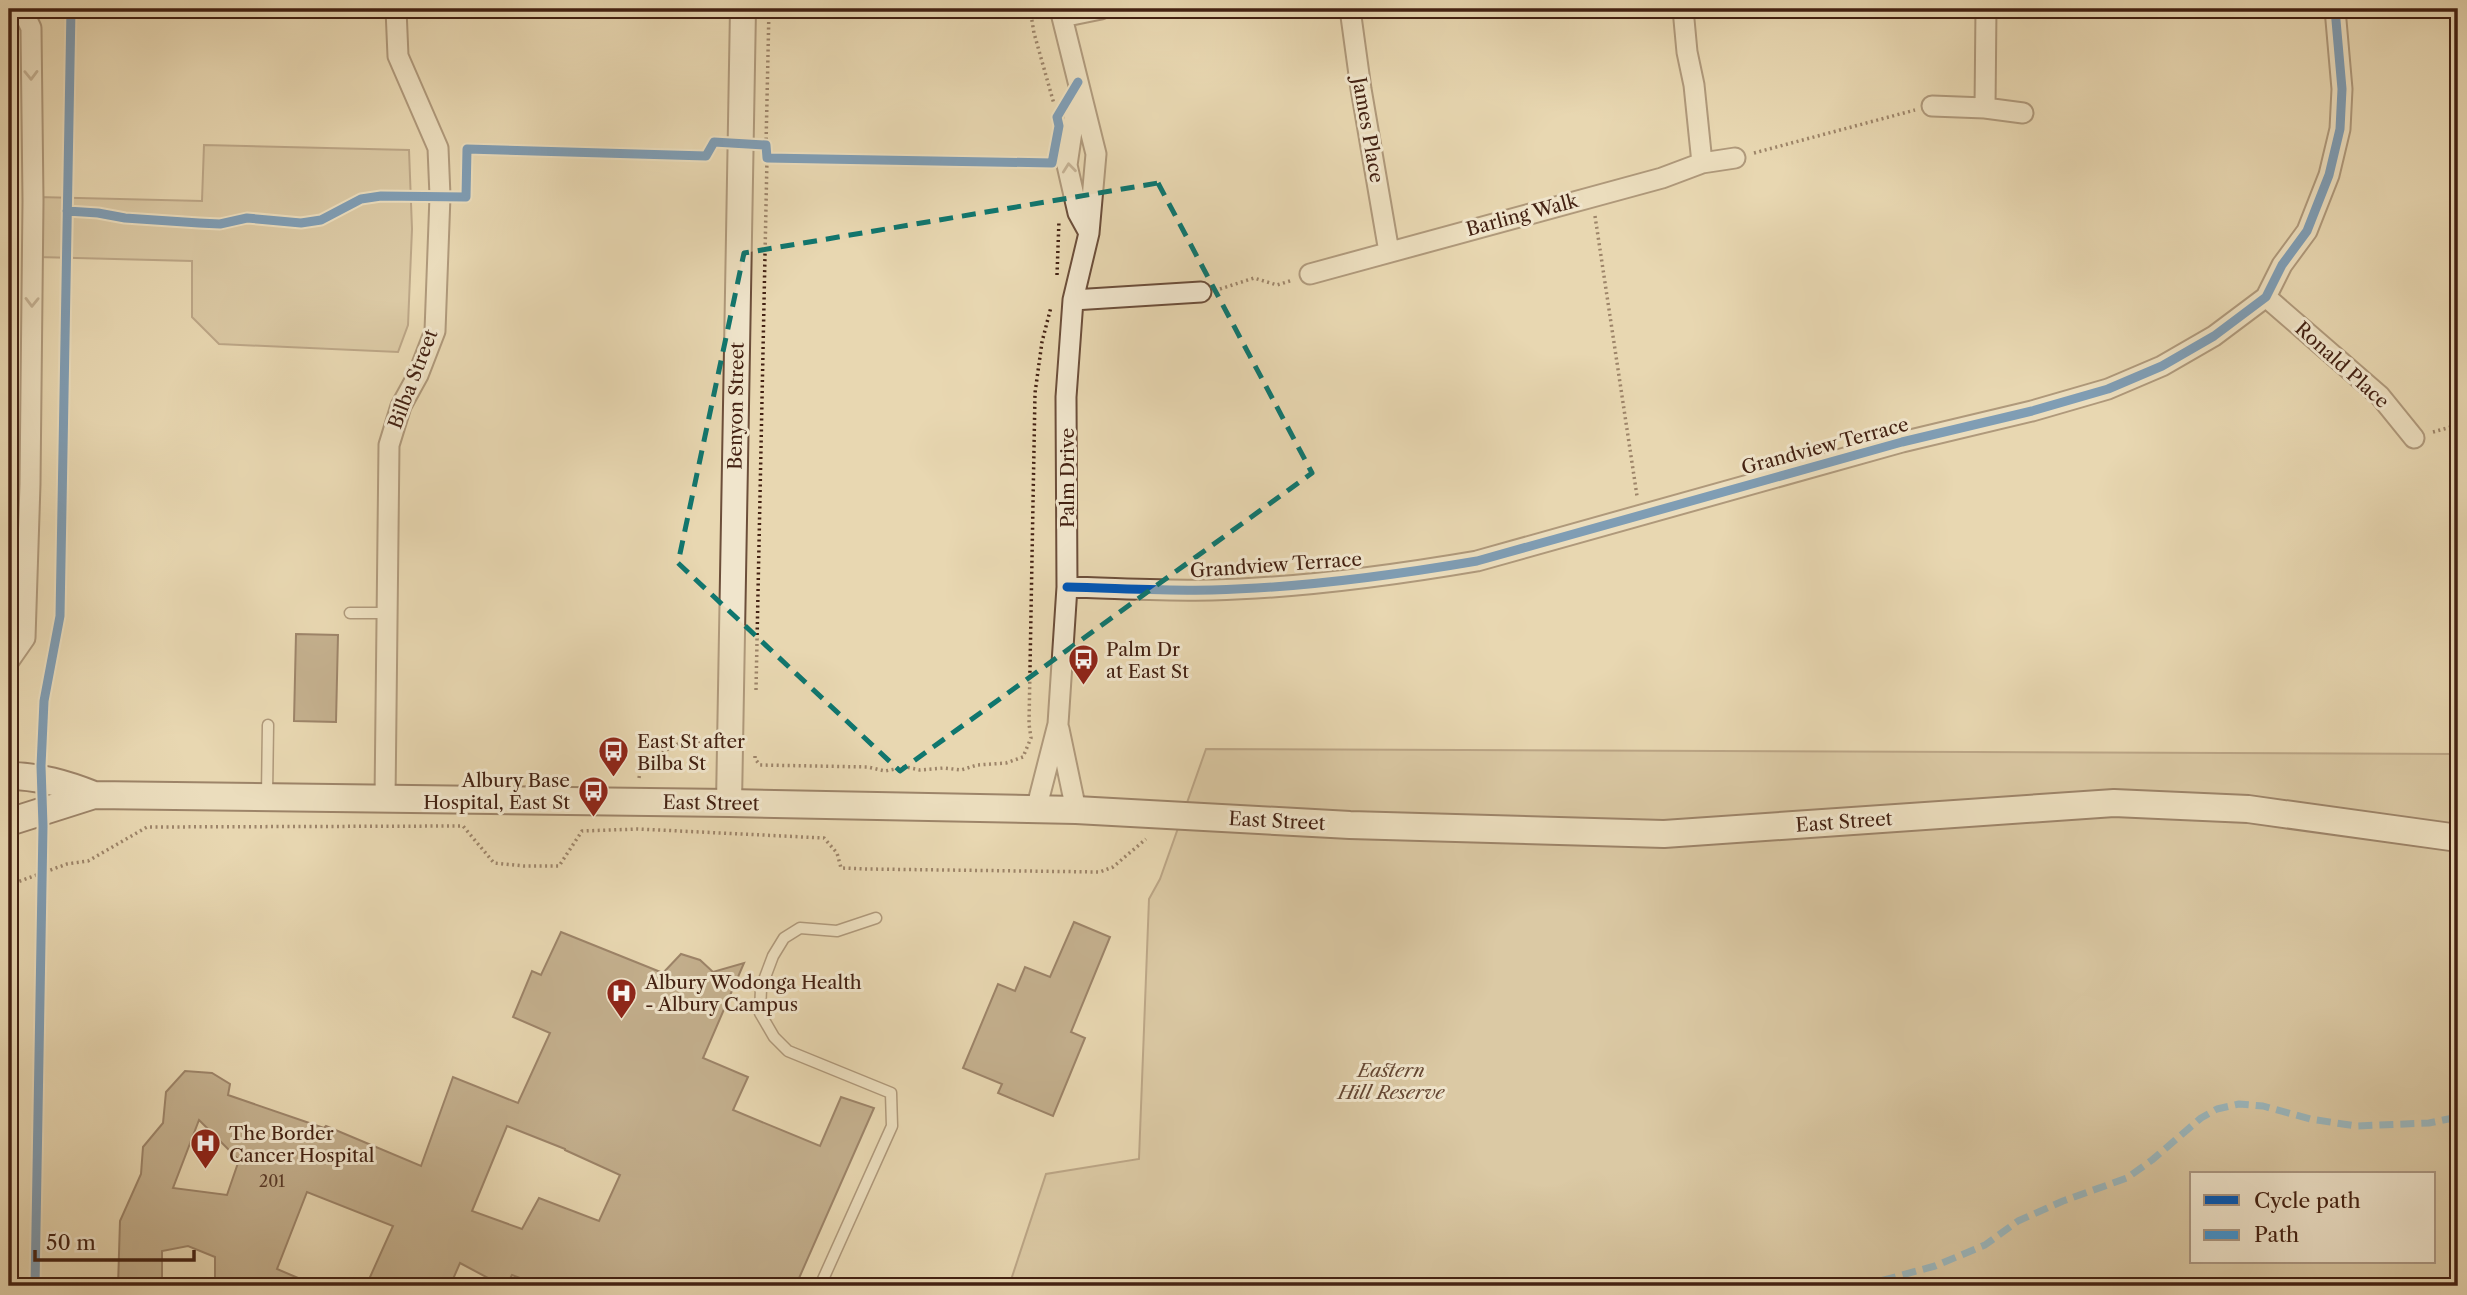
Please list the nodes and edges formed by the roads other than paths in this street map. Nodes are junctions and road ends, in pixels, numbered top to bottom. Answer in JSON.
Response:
{"nodes":[{"id":1,"x":22,"y":9,"type":"edge"},
{"id":2,"x":396,"y":9,"type":"edge"},
{"id":3,"x":743,"y":9,"type":"edge"},
{"id":4,"x":1101,"y":9,"type":"edge"},
{"id":5,"x":1350,"y":9,"type":"edge"},
{"id":6,"x":1683,"y":9,"type":"edge"},
{"id":7,"x":1986,"y":9,"type":"edge"},
{"id":8,"x":2334,"y":9,"type":"edge"},
{"id":9,"x":1061,"y":13,"type":"edge"},
{"id":10,"x":1078,"y":82,"type":"junction"},
{"id":11,"x":1932,"y":106,"type":"road end"},
{"id":12,"x":1985,"y":108,"type":"junction"},
{"id":13,"x":2023,"y":113,"type":"dead end"},
{"id":14,"x":1735,"y":158,"type":"road end"},
{"id":15,"x":1702,"y":163,"type":"junction"},
{"id":16,"x":1089,"y":233,"type":"junction"},
{"id":17,"x":1389,"y":252,"type":"junction"},
{"id":18,"x":1310,"y":274,"type":"road end"},
{"id":19,"x":1201,"y":292,"type":"road end"},
{"id":20,"x":2266,"y":297,"type":"junction"},
{"id":21,"x":1073,"y":300,"type":"junction"},
{"id":22,"x":2414,"y":438,"type":"road end"},
{"id":23,"x":1067,"y":587,"type":"junction"},
{"id":24,"x":350,"y":613,"type":"dead end"},
{"id":25,"x":387,"y":613,"type":"junction"},
{"id":26,"x":9,"y":661,"type":"edge"},
{"id":27,"x":1058,"y":724,"type":"junction"},
{"id":28,"x":268,"y":725,"type":"dead end"},
{"id":29,"x":9,"y":776,"type":"edge"},
{"id":30,"x":94,"y":795,"type":"junction"},
{"id":31,"x":267,"y":799,"type":"junction"},
{"id":32,"x":385,"y":800,"type":"junction"},
{"id":33,"x":729,"y":803,"type":"junction"},
{"id":34,"x":1036,"y":810,"type":"junction"},
{"id":35,"x":1076,"y":810,"type":"junction"},
{"id":36,"x":9,"y":822,"type":"edge"},
{"id":37,"x":2458,"y":838,"type":"edge"},
{"id":38,"x":876,"y":918,"type":"dead end"},
{"id":39,"x":820,"y":1286,"type":"edge"}],
"edges":[{"from":1,"to":26,"type":"street","one_way":true},
{"from":2,"to":25,"type":"street","name":"Bilba Street"},
{"from":3,"to":33,"type":"street","name":"Benyon Street"},
{"from":4,"to":9,"type":"street"},
{"from":5,"to":17,"type":"street","name":"James Place"},
{"from":6,"to":15,"type":"street"},
{"from":7,"to":12,"type":"street"},
{"from":8,"to":20,"type":"street","name":"Grandview Terrace"},
{"from":9,"to":10,"type":"street","name":"Palm Drive"},
{"from":10,"to":16,"type":"street","name":"Palm Drive"},
{"from":16,"to":10,"type":"street","name":"Palm Drive","one_way":true},
{"from":11,"to":12,"type":"street"},
{"from":12,"to":13,"type":"street"},
{"from":14,"to":15,"type":"street","name":"Barling Walk"},
{"from":15,"to":17,"type":"street","name":"Barling Walk"},
{"from":16,"to":21,"type":"street","name":"Palm Drive"},
{"from":17,"to":18,"type":"street","name":"Barling Walk"},
{"from":19,"to":21,"type":"street"},
{"from":20,"to":22,"type":"street","name":"Ronald Place"},
{"from":20,"to":23,"type":"street","name":"Grandview Terrace"},
{"from":21,"to":23,"type":"street","name":"Palm Drive"},
{"from":23,"to":27,"type":"street","name":"Palm Drive"},
{"from":24,"to":25,"type":"lane"},
{"from":25,"to":32,"type":"street","name":"Bilba Street"},
{"from":27,"to":34,"type":"street","name":"Palm Drive"},
{"from":27,"to":35,"type":"street","name":"Palm Drive"},
{"from":28,"to":31,"type":"lane"},
{"from":29,"to":30,"type":"main road","name":"East Street"},
{"from":30,"to":31,"type":"main road","name":"East Street"},
{"from":30,"to":36,"type":"main road","name":"East Street"},
{"from":31,"to":32,"type":"main road","name":"East Street"},
{"from":32,"to":33,"type":"main road","name":"East Street"},
{"from":33,"to":34,"type":"main road","name":"East Street"},
{"from":34,"to":35,"type":"main road","name":"East Street"},
{"from":35,"to":37,"type":"main road","name":"East Street"},
{"from":38,"to":39,"type":"lane"}]}
